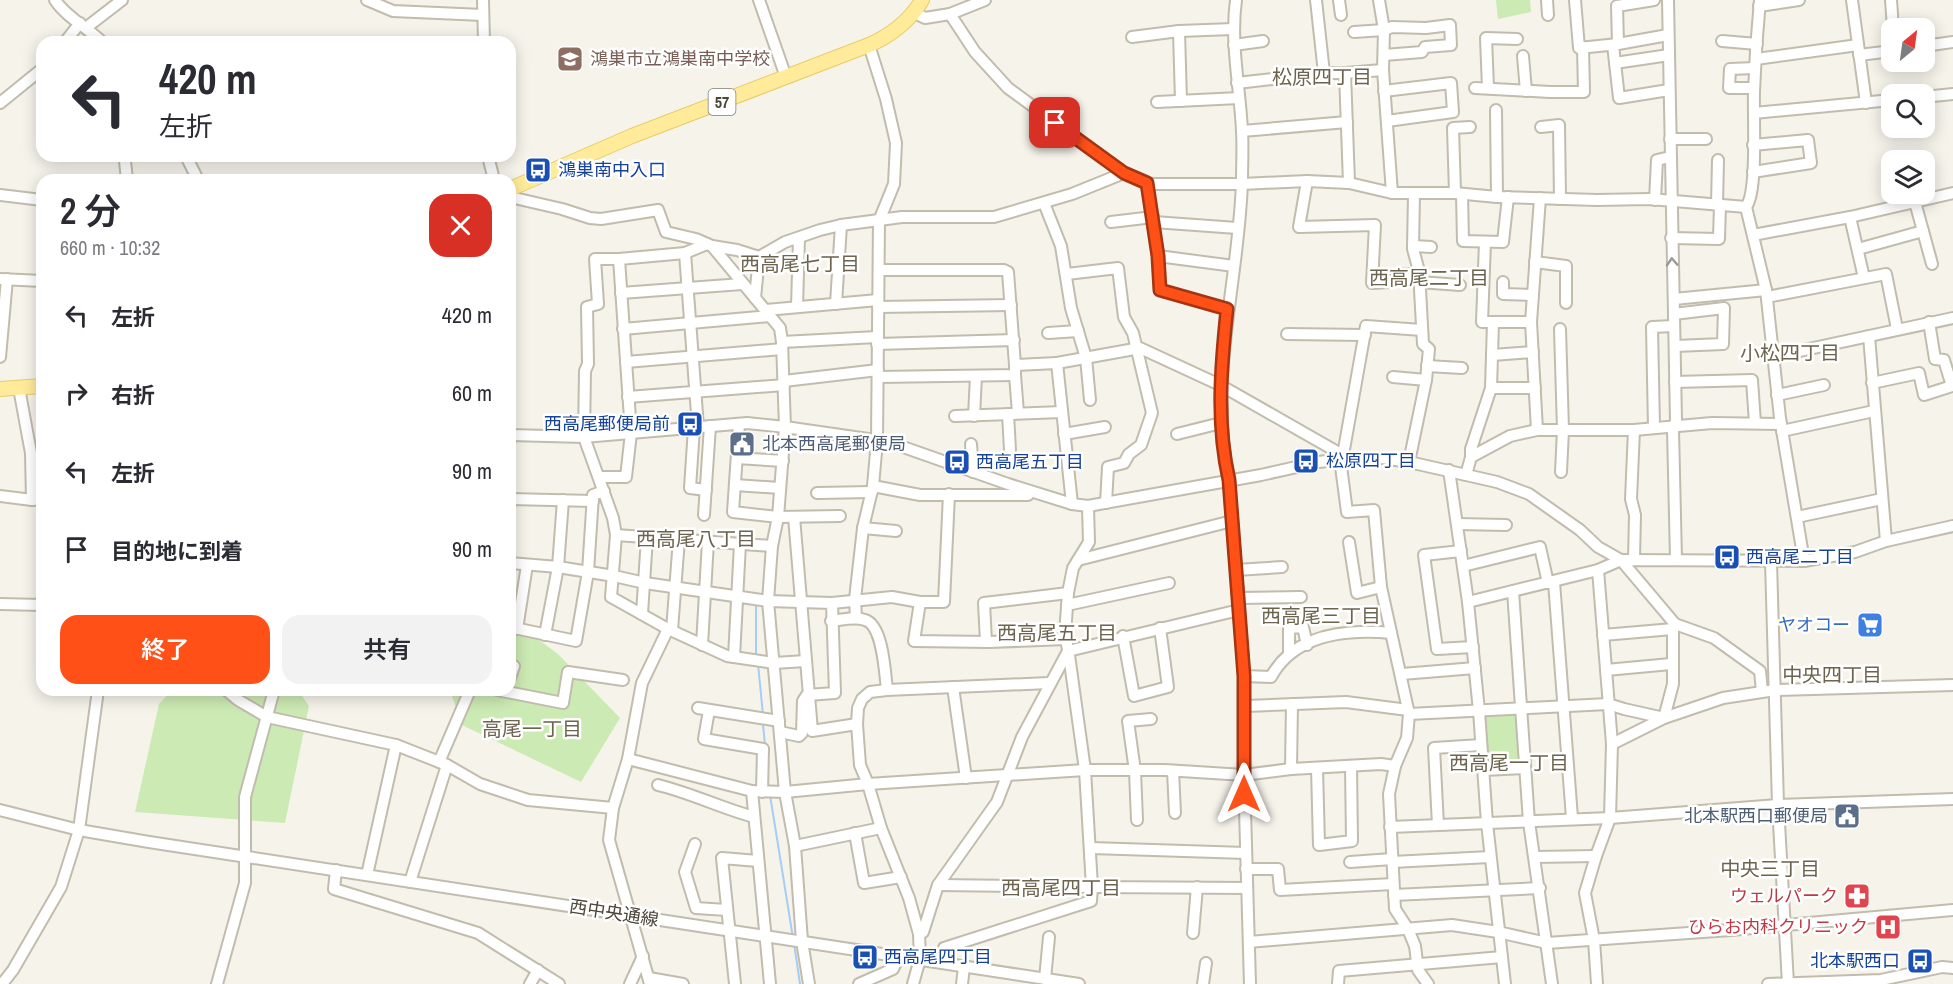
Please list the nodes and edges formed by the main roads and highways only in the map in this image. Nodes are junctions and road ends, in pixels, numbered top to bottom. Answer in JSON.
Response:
{"nodes":[{"id":1,"x":922,"y":0,"type":"edge"},
{"id":2,"x":516,"y":186,"type":"edge"},
{"id":3,"x":36,"y":387,"type":"edge"},
{"id":4,"x":0,"y":389,"type":"edge"}],
"edges":[{"from":1,"to":2,"type":"main road","number":"57"},
{"from":3,"to":4,"type":"main road"}]}
